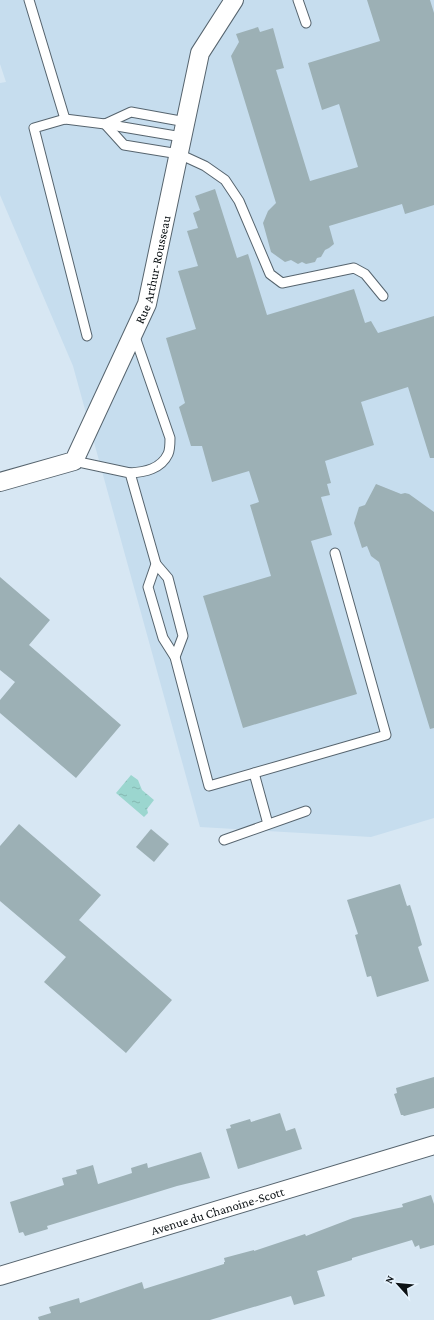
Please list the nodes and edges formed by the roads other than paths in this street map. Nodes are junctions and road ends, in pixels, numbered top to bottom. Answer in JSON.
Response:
{"nodes":[{"id":1,"x":29,"y":0,"type":"edge"},
{"id":2,"x":234,"y":0,"type":"edge"},
{"id":3,"x":298,"y":0,"type":"edge"},
{"id":4,"x":306,"y":23,"type":"dead end"},
{"id":5,"x":65,"y":119,"type":"junction"},
{"id":6,"x":105,"y":124,"type":"junction"},
{"id":7,"x":182,"y":138,"type":"junction"},
{"id":8,"x":383,"y":296,"type":"dead end"},
{"id":9,"x":134,"y":334,"type":"junction"},
{"id":10,"x":87,"y":336,"type":"dead end"},
{"id":11,"x":74,"y":461,"type":"junction"},
{"id":12,"x":130,"y":473,"type":"junction"},
{"id":13,"x":0,"y":482,"type":"edge"},
{"id":14,"x":335,"y":553,"type":"dead end"},
{"id":15,"x":156,"y":564,"type":"junction"},
{"id":16,"x":175,"y":657,"type":"junction"},
{"id":17,"x":254,"y":773,"type":"junction"},
{"id":18,"x":306,"y":811,"type":"dead end"},
{"id":19,"x":268,"y":824,"type":"junction"},
{"id":20,"x":224,"y":840,"type":"dead end"},
{"id":21,"x":434,"y":1145,"type":"edge"},
{"id":22,"x":0,"y":1276,"type":"edge"}],
"edges":[{"from":1,"to":5,"type":"lane"},
{"from":2,"to":7,"type":"street","name":"Rue Arthur-Rousseau"},
{"from":3,"to":4,"type":"lane"},
{"from":5,"to":6,"type":"lane"},
{"from":5,"to":10,"type":"lane"},
{"from":6,"to":7,"type":"lane"},
{"from":6,"to":7,"type":"lane"},
{"from":6,"to":7,"type":"lane"},
{"from":7,"to":8,"type":"lane"},
{"from":7,"to":9,"type":"street","name":"Rue Arthur-Rousseau"},
{"from":9,"to":11,"type":"street","name":"Rue Arthur-Rousseau"},
{"from":9,"to":12,"type":"lane"},
{"from":11,"to":12,"type":"lane"},
{"from":11,"to":13,"type":"street"},
{"from":12,"to":15,"type":"lane"},
{"from":14,"to":17,"type":"lane"},
{"from":15,"to":16,"type":"lane"},
{"from":15,"to":16,"type":"lane"},
{"from":16,"to":17,"type":"lane"},
{"from":17,"to":19,"type":"lane"},
{"from":18,"to":19,"type":"lane"},
{"from":19,"to":20,"type":"lane"},
{"from":21,"to":22,"type":"street","name":"Avenue du Chanoine-Scott"}]}
